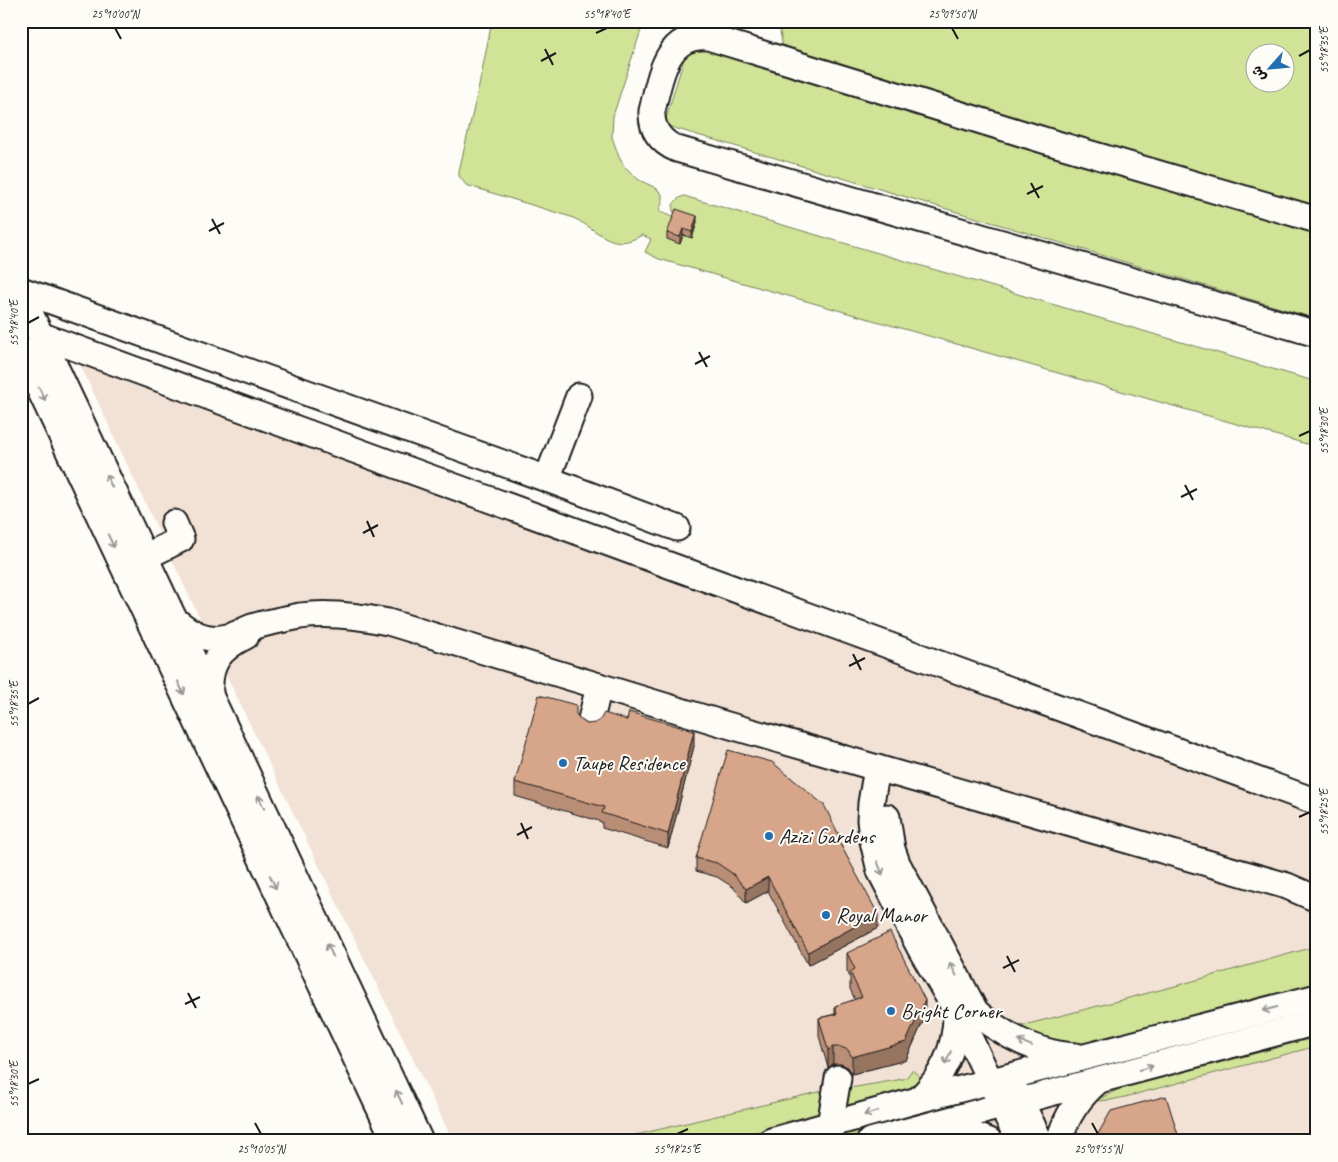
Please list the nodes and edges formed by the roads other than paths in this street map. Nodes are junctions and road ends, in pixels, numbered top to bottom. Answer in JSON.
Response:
{"nodes":[{"id":1,"x":681,"y":30,"type":"edge"},
{"id":2,"x":1317,"y":220,"type":"edge"},
{"id":3,"x":21,"y":290,"type":"edge"},
{"id":4,"x":21,"y":294,"type":"edge"},
{"id":5,"x":1317,"y":334,"type":"edge"},
{"id":6,"x":40,"y":335,"type":"junction"},
{"id":7,"x":21,"y":350,"type":"edge"},
{"id":8,"x":579,"y":396,"type":"dead end"},
{"id":9,"x":548,"y":478,"type":"junction"},
{"id":10,"x":174,"y":523,"type":"dead end"},
{"id":11,"x":677,"y":528,"type":"dead end"},
{"id":12,"x":145,"y":557,"type":"junction"},
{"id":13,"x":175,"y":620,"type":"junction"},
{"id":14,"x":265,"y":624,"type":"junction"},
{"id":15,"x":599,"y":686,"type":"junction"},
{"id":16,"x":210,"y":694,"type":"junction"},
{"id":17,"x":590,"y":724,"type":"edge"},
{"id":18,"x":886,"y":771,"type":"junction"},
{"id":19,"x":1317,"y":802,"type":"edge"},
{"id":20,"x":268,"y":844,"type":"junction"},
{"id":21,"x":1317,"y":899,"type":"edge"},
{"id":22,"x":1317,"y":997,"type":"edge"},
{"id":23,"x":966,"y":1011,"type":"junction"},
{"id":24,"x":1317,"y":1022,"type":"edge"},
{"id":25,"x":1089,"y":1056,"type":"junction"},
{"id":26,"x":838,"y":1078,"type":"dead end"},
{"id":27,"x":1000,"y":1079,"type":"junction"},
{"id":28,"x":1099,"y":1081,"type":"junction"},
{"id":29,"x":918,"y":1100,"type":"junction"},
{"id":30,"x":1012,"y":1103,"type":"junction"},
{"id":31,"x":830,"y":1125,"type":"junction"},
{"id":32,"x":928,"y":1125,"type":"junction"},
{"id":33,"x":394,"y":1141,"type":"edge"},
{"id":34,"x":420,"y":1141,"type":"edge"},
{"id":35,"x":771,"y":1141,"type":"edge"},
{"id":36,"x":870,"y":1141,"type":"edge"},
{"id":37,"x":989,"y":1141,"type":"edge"},
{"id":38,"x":1020,"y":1141,"type":"edge"},
{"id":39,"x":1040,"y":1141,"type":"edge"},
{"id":40,"x":1059,"y":1141,"type":"edge"}],
"edges":[{"from":1,"to":2,"type":"street"},
{"from":1,"to":5,"type":"street"},
{"from":3,"to":9,"type":"street"},
{"from":4,"to":6,"type":"street"},
{"from":12,"to":6,"type":"street","one_way":true},
{"from":6,"to":19,"type":"street"},
{"from":7,"to":20,"type":"street","one_way":true},
{"from":8,"to":9,"type":"street"},
{"from":9,"to":11,"type":"street"},
{"from":10,"to":12,"type":"street"},
{"from":12,"to":13,"type":"street"},
{"from":13,"to":14,"type":"street"},
{"from":13,"to":16,"type":"street"},
{"from":14,"to":15,"type":"street"},
{"from":14,"to":16,"type":"street"},
{"from":15,"to":17,"type":"street"},
{"from":15,"to":18,"type":"street"},
{"from":20,"to":16,"type":"street","one_way":true},
{"from":18,"to":21,"type":"street"},
{"from":18,"to":23,"type":"street"},
{"from":20,"to":33,"type":"street","one_way":true},
{"from":34,"to":20,"type":"street","one_way":true},
{"from":22,"to":25,"type":"street","one_way":true},
{"from":25,"to":23,"type":"street","one_way":true},
{"from":23,"to":27,"type":"street"},
{"from":23,"to":29,"type":"street","one_way":true},
{"from":28,"to":24,"type":"street","one_way":true},
{"from":25,"to":27,"type":"street"},
{"from":26,"to":31,"type":"street"},
{"from":27,"to":29,"type":"street"},
{"from":27,"to":30,"type":"street"},
{"from":28,"to":30,"type":"street"},
{"from":28,"to":40,"type":"street"},
{"from":29,"to":31,"type":"street","one_way":true},
{"from":30,"to":32,"type":"street"},
{"from":30,"to":38,"type":"street"},
{"from":30,"to":39,"type":"street"},
{"from":31,"to":35,"type":"street"},
{"from":32,"to":36,"type":"street"},
{"from":32,"to":37,"type":"street"}]}
